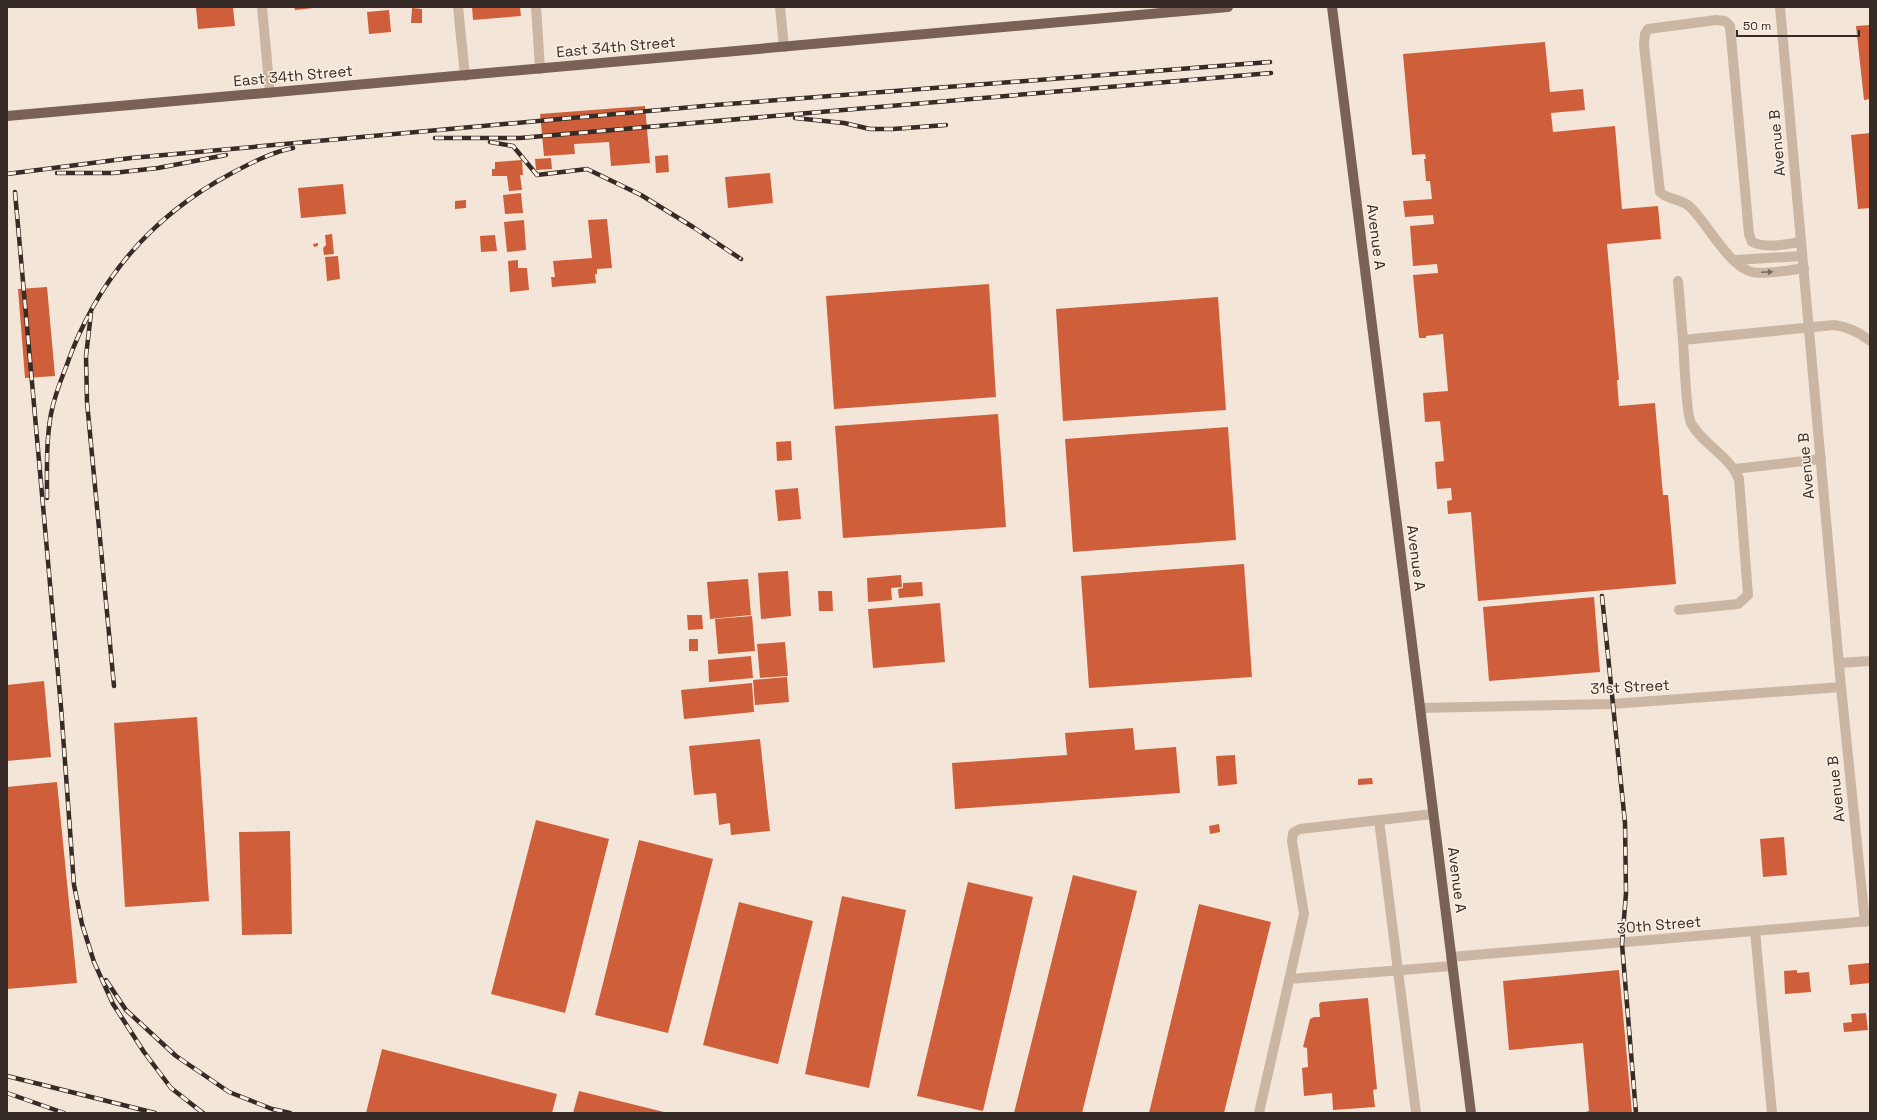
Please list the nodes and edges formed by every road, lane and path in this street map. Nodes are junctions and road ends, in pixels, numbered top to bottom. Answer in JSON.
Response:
{"nodes":[{"id":1,"x":262,"y":7,"type":"edge"},
{"id":2,"x":458,"y":7,"type":"edge"},
{"id":3,"x":536,"y":7,"type":"edge"},
{"id":4,"x":780,"y":7,"type":"edge"},
{"id":5,"x":1228,"y":7,"type":"edge"},
{"id":6,"x":1332,"y":7,"type":"edge"},
{"id":7,"x":1780,"y":7,"type":"edge"},
{"id":8,"x":784,"y":47,"type":"junction"},
{"id":9,"x":540,"y":69,"type":"junction"},
{"id":10,"x":465,"y":76,"type":"junction"},
{"id":11,"x":270,"y":94,"type":"junction"},
{"id":12,"x":7,"y":116,"type":"edge"},
{"id":13,"x":1801,"y":242,"type":"junction"},
{"id":14,"x":1802,"y":256,"type":"junction"},
{"id":15,"x":1735,"y":260,"type":"junction"},
{"id":16,"x":1804,"y":268,"type":"junction"},
{"id":17,"x":1678,"y":281,"type":"dead end"},
{"id":18,"x":1809,"y":328,"type":"junction"},
{"id":19,"x":1683,"y":340,"type":"junction"},
{"id":20,"x":1870,"y":341,"type":"edge"},
{"id":21,"x":1821,"y":459,"type":"junction"},
{"id":22,"x":1735,"y":469,"type":"junction"},
{"id":23,"x":1679,"y":610,"type":"dead end"},
{"id":24,"x":1870,"y":661,"type":"edge"},
{"id":25,"x":1839,"y":663,"type":"junction"},
{"id":26,"x":1841,"y":686,"type":"junction"},
{"id":27,"x":1420,"y":708,"type":"junction"},
{"id":28,"x":1433,"y":814,"type":"junction"},
{"id":29,"x":1379,"y":820,"type":"junction"},
{"id":30,"x":1867,"y":921,"type":"edge"},
{"id":31,"x":1755,"y":931,"type":"junction"},
{"id":32,"x":1452,"y":962,"type":"junction"},
{"id":33,"x":1397,"y":970,"type":"junction"},
{"id":34,"x":1289,"y":979,"type":"junction"},
{"id":35,"x":1259,"y":1113,"type":"edge"},
{"id":36,"x":1416,"y":1113,"type":"edge"},
{"id":37,"x":1471,"y":1113,"type":"edge"},
{"id":38,"x":1772,"y":1113,"type":"edge"}],
"edges":[{"from":1,"to":11,"type":"street"},
{"from":2,"to":10,"type":"street"},
{"from":3,"to":9,"type":"street"},
{"from":4,"to":8,"type":"street"},
{"from":5,"to":8,"type":"main road","name":"East 34th Street"},
{"from":6,"to":27,"type":"main road","name":"Avenue A"},
{"from":7,"to":13,"type":"street","name":"Avenue B"},
{"from":8,"to":9,"type":"main road","name":"East 34th Street"},
{"from":9,"to":10,"type":"main road","name":"East 34th Street"},
{"from":10,"to":11,"type":"main road","name":"East 34th Street"},
{"from":11,"to":12,"type":"main road","name":"East 34th Street"},
{"from":13,"to":14,"type":"street","name":"Avenue B"},
{"from":13,"to":15,"type":"street"},
{"from":14,"to":15,"type":"street"},
{"from":14,"to":16,"type":"street","name":"Avenue B"},
{"from":15,"to":16,"type":"street","one_way":true},
{"from":16,"to":18,"type":"street","name":"Avenue B"},
{"from":17,"to":19,"type":"street"},
{"from":18,"to":19,"type":"street"},
{"from":18,"to":20,"type":"street"},
{"from":18,"to":21,"type":"street","name":"Avenue B"},
{"from":19,"to":22,"type":"street"},
{"from":21,"to":22,"type":"street"},
{"from":21,"to":25,"type":"street","name":"Avenue B"},
{"from":22,"to":23,"type":"street"},
{"from":24,"to":25,"type":"street"},
{"from":25,"to":26,"type":"street","name":"Avenue B"},
{"from":26,"to":27,"type":"street","name":"31st Street"},
{"from":26,"to":30,"type":"street","name":"Avenue B"},
{"from":27,"to":28,"type":"main road","name":"Avenue A"},
{"from":28,"to":29,"type":"street"},
{"from":28,"to":32,"type":"main road","name":"Avenue A"},
{"from":29,"to":33,"type":"street"},
{"from":29,"to":34,"type":"street"},
{"from":30,"to":31,"type":"street","name":"30th Street"},
{"from":31,"to":32,"type":"street","name":"30th Street"},
{"from":31,"to":38,"type":"street"},
{"from":32,"to":33,"type":"street","name":"30th Street"},
{"from":32,"to":37,"type":"main road","name":"Avenue A"},
{"from":33,"to":34,"type":"street","name":"30th Street"},
{"from":33,"to":36,"type":"street"},
{"from":34,"to":35,"type":"street"}]}
